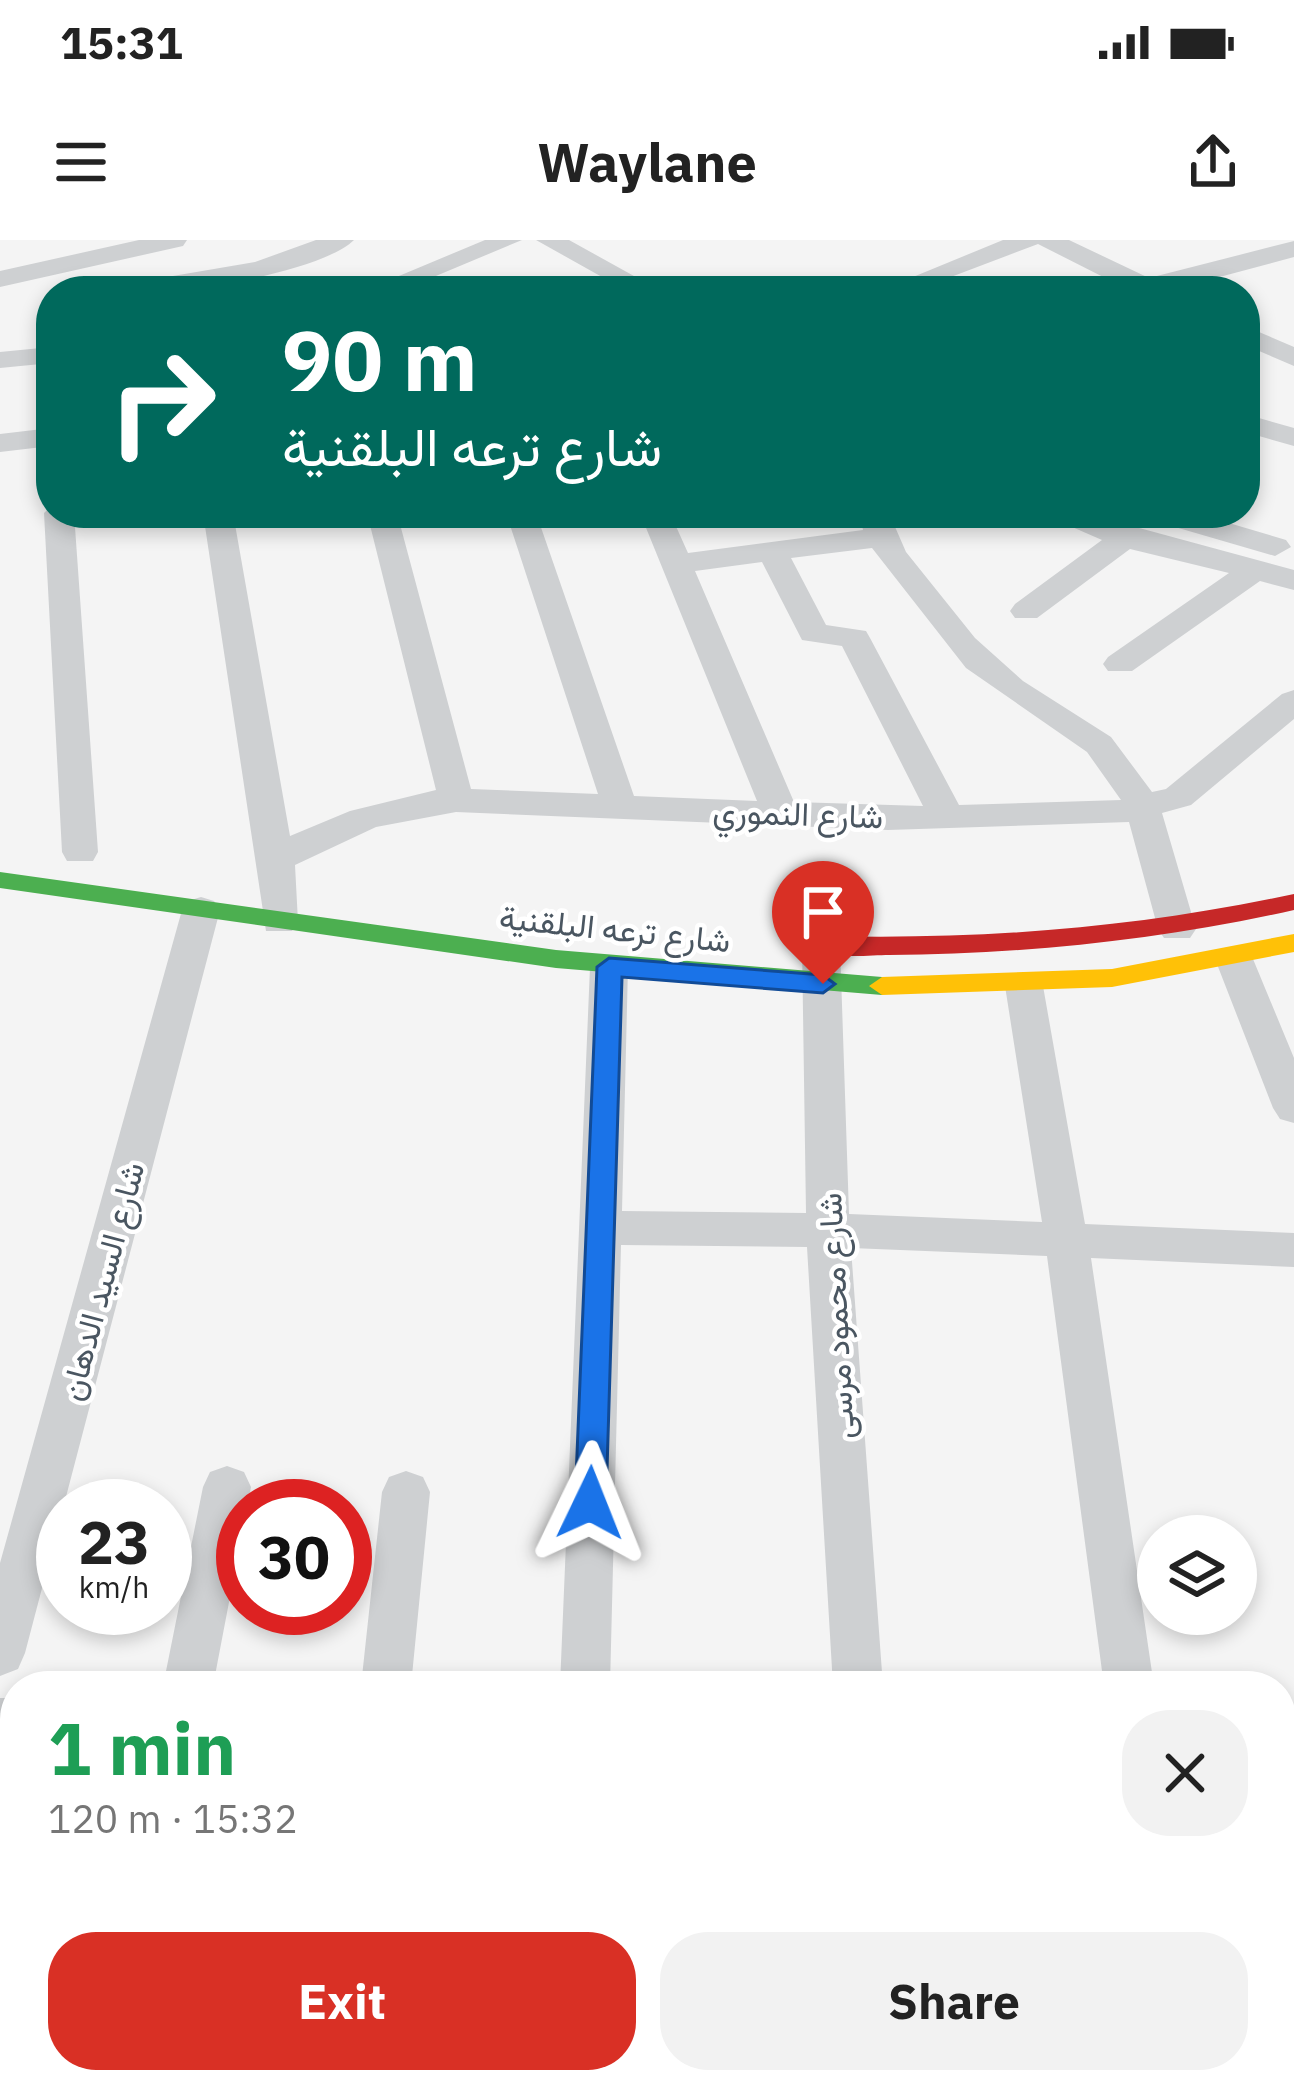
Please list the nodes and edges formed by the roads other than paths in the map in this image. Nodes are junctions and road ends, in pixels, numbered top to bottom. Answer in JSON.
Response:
{"nodes":[{"id":1,"x":174,"y":240,"type":"edge"},
{"id":2,"x":341,"y":240,"type":"edge"},
{"id":3,"x":554,"y":241,"type":"edge"},
{"id":4,"x":1047,"y":241,"type":"edge"},
{"id":5,"x":507,"y":244,"type":"edge"},
{"id":6,"x":1294,"y":249,"type":"edge"},
{"id":7,"x":216,"y":276,"type":"edge"},
{"id":8,"x":418,"y":276,"type":"edge"},
{"id":9,"x":565,"y":276,"type":"edge"},
{"id":10,"x":620,"y":276,"type":"edge"},
{"id":11,"x":929,"y":276,"type":"edge"},
{"id":12,"x":1116,"y":276,"type":"edge"},
{"id":13,"x":1195,"y":276,"type":"edge"},
{"id":14,"x":0,"y":279,"type":"edge"},
{"id":15,"x":1294,"y":319,"type":"edge"},
{"id":16,"x":1260,"y":329,"type":"edge"},
{"id":17,"x":1260,"y":341,"type":"edge"},
{"id":18,"x":36,"y":356,"type":"edge"},
{"id":19,"x":1294,"y":358,"type":"edge"},
{"id":20,"x":0,"y":360,"type":"edge"},
{"id":21,"x":1260,"y":427,"type":"edge"},
{"id":22,"x":1294,"y":437,"type":"edge"},
{"id":23,"x":36,"y":439,"type":"edge"},
{"id":24,"x":0,"y":443,"type":"edge"},
{"id":25,"x":60,"y":528,"type":"edge"},
{"id":26,"x":220,"y":528,"type":"edge"},
{"id":27,"x":386,"y":528,"type":"edge"},
{"id":28,"x":525,"y":528,"type":"edge"},
{"id":29,"x":662,"y":528,"type":"edge"},
{"id":30,"x":774,"y":528,"type":"edge"},
{"id":31,"x":866,"y":528,"type":"edge"},
{"id":32,"x":880,"y":528,"type":"edge"},
{"id":33,"x":1097,"y":528,"type":"edge"},
{"id":34,"x":1213,"y":528,"type":"edge"},
{"id":35,"x":1125,"y":538,"type":"junction"},
{"id":36,"x":781,"y":550,"type":"junction"},
{"id":37,"x":1294,"y":552,"type":"edge"},
{"id":38,"x":678,"y":564,"type":"junction"},
{"id":39,"x":1255,"y":570,"type":"junction"},
{"id":40,"x":1294,"y":580,"type":"edge"},
{"id":41,"x":1026,"y":611,"type":"dead end"},
{"id":42,"x":1120,"y":664,"type":"dead end"},
{"id":43,"x":1294,"y":701,"type":"edge"},
{"id":44,"x":897,"y":723,"type":"junction"},
{"id":45,"x":856,"y":728,"type":"dead end"},
{"id":46,"x":457,"y":800,"type":"junction"},
{"id":47,"x":620,"y":806,"type":"junction"},
{"id":48,"x":1142,"y":810,"type":"junction"},
{"id":49,"x":780,"y":812,"type":"junction"},
{"id":50,"x":947,"y":817,"type":"junction"},
{"id":51,"x":80,"y":853,"type":"dead end"},
{"id":52,"x":277,"y":877,"type":"junction"},
{"id":53,"x":0,"y":880,"type":"edge"},
{"id":54,"x":1294,"y":902,"type":"edge"},
{"id":55,"x":430,"y":904,"type":"dead end"},
{"id":56,"x":201,"y":910,"type":"junction"},
{"id":57,"x":279,"y":922,"type":"junction"},
{"id":58,"x":1177,"y":929,"type":"junction"},
{"id":59,"x":424,"y":943,"type":"junction"},
{"id":60,"x":1294,"y":943,"type":"edge"},
{"id":61,"x":814,"y":957,"type":"junction"},
{"id":62,"x":1234,"y":958,"type":"junction"},
{"id":63,"x":609,"y":967,"type":"junction"},
{"id":64,"x":1024,"y":986,"type":"junction"},
{"id":65,"x":1294,"y":1108,"type":"edge"},
{"id":66,"x":598,"y":1228,"type":"junction"},
{"id":67,"x":828,"y":1230,"type":"junction"},
{"id":68,"x":1067,"y":1242,"type":"junction"},
{"id":69,"x":1294,"y":1250,"type":"edge"},
{"id":70,"x":406,"y":1492,"type":"dead end"},
{"id":71,"x":216,"y":1543,"type":"edge"},
{"id":72,"x":0,"y":1653,"type":"edge"},
{"id":73,"x":191,"y":1671,"type":"edge"},
{"id":74,"x":388,"y":1671,"type":"edge"},
{"id":75,"x":585,"y":1671,"type":"edge"},
{"id":76,"x":857,"y":1671,"type":"edge"},
{"id":77,"x":1127,"y":1671,"type":"edge"}],
"edges":[{"from":1,"to":14,"type":"street"},
{"from":2,"to":7,"type":"street"},
{"from":3,"to":5,"type":"street"},
{"from":3,"to":10,"type":"street"},
{"from":4,"to":11,"type":"street"},
{"from":4,"to":12,"type":"street"},
{"from":5,"to":8,"type":"street"},
{"from":5,"to":9,"type":"street"},
{"from":6,"to":13,"type":"street"},
{"from":15,"to":16,"type":"street"},
{"from":17,"to":19,"type":"street"},
{"from":18,"to":20,"type":"street"},
{"from":21,"to":22,"type":"street"},
{"from":23,"to":24,"type":"street"},
{"from":25,"to":51,"type":"street"},
{"from":26,"to":52,"type":"street"},
{"from":27,"to":46,"type":"street"},
{"from":28,"to":47,"type":"street"},
{"from":29,"to":38,"type":"street"},
{"from":30,"to":36,"type":"street"},
{"from":31,"to":36,"type":"street"},
{"from":32,"to":48,"type":"street"},
{"from":33,"to":35,"type":"street"},
{"from":34,"to":37,"type":"street"},
{"from":35,"to":39,"type":"street"},
{"from":35,"to":41,"type":"street"},
{"from":36,"to":38,"type":"street"},
{"from":36,"to":44,"type":"street"},
{"from":38,"to":49,"type":"street"},
{"from":39,"to":40,"type":"street"},
{"from":39,"to":42,"type":"street"},
{"from":43,"to":48,"type":"street","name":"شارع النموري"},
{"from":44,"to":45,"type":"street"},
{"from":44,"to":50,"type":"street"},
{"from":46,"to":47,"type":"street","name":"شارع النموري"},
{"from":46,"to":52,"type":"street","name":"شارع النموري"},
{"from":47,"to":49,"type":"street","name":"شارع النموري"},
{"from":48,"to":50,"type":"street","name":"شارع النموري"},
{"from":48,"to":58,"type":"street"},
{"from":49,"to":50,"type":"street","name":"شارع النموري"},
{"from":52,"to":57,"type":"street"},
{"from":53,"to":56,"type":"street","name":"شارع ترعه البلقنية"},
{"from":54,"to":58,"type":"street","name":"شارع ترعه البلقنية"},
{"from":55,"to":59,"type":"street"},
{"from":56,"to":57,"type":"street","name":"شارع ترعه البلقنية"},
{"from":56,"to":72,"type":"street","name":"شارع السيد الدهان"},
{"from":57,"to":59,"type":"street","name":"شارع ترعه البلقنية"},
{"from":58,"to":61,"type":"street","name":"شارع ترعه البلقنية"},
{"from":59,"to":63,"type":"street","name":"شارع ترعه البلقنية"},
{"from":60,"to":62,"type":"street","name":"شارع ترعه البلقنية"},
{"from":61,"to":63,"type":"street","name":"شارع ترعه البلقنية"},
{"from":61,"to":64,"type":"street","name":"شارع ترعه البلقنية"},
{"from":61,"to":67,"type":"street","name":"شارع محمود مرسى"},
{"from":62,"to":64,"type":"street","name":"شارع ترعه البلقنية"},
{"from":62,"to":65,"type":"street"},
{"from":63,"to":66,"type":"street"},
{"from":64,"to":68,"type":"street"},
{"from":66,"to":67,"type":"street"},
{"from":66,"to":75,"type":"street"},
{"from":67,"to":68,"type":"street"},
{"from":67,"to":76,"type":"street","name":"شارع محمود مرسى"},
{"from":68,"to":69,"type":"street"},
{"from":68,"to":77,"type":"street"},
{"from":70,"to":74,"type":"street"},
{"from":71,"to":73,"type":"street"}]}
